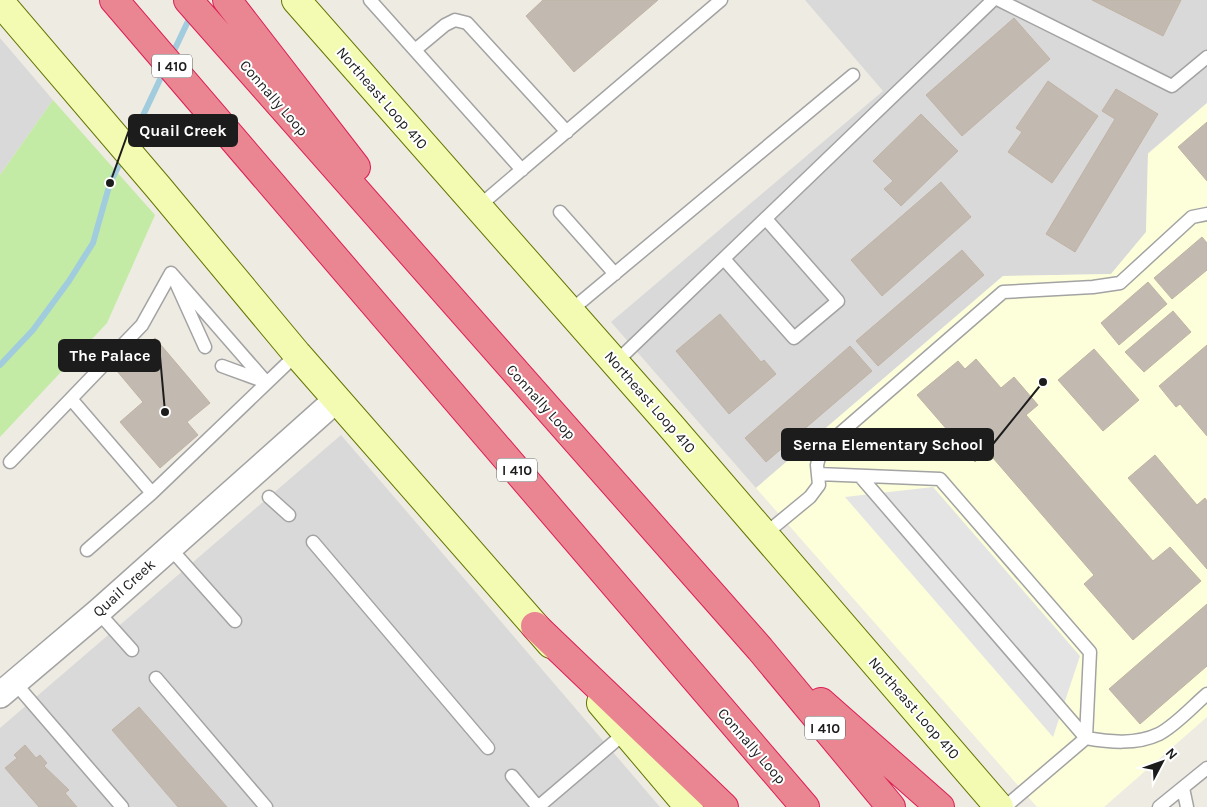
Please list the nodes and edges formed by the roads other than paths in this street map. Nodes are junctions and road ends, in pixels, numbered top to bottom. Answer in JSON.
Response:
{"nodes":[{"id":1,"x":114,"y":0,"type":"edge"},
{"id":2,"x":188,"y":0,"type":"edge"},
{"id":3,"x":227,"y":0,"type":"edge"},
{"id":4,"x":296,"y":0,"type":"edge"},
{"id":5,"x":370,"y":0,"type":"edge"},
{"id":6,"x":721,"y":0,"type":"edge"},
{"id":7,"x":993,"y":0,"type":"edge"},
{"id":8,"x":999,"y":0,"type":"edge"},
{"id":9,"x":0,"y":2,"type":"edge"},
{"id":10,"x":415,"y":50,"type":"junction"},
{"id":11,"x":1207,"y":57,"type":"edge"},
{"id":12,"x":265,"y":69,"type":"junction"},
{"id":13,"x":853,"y":75,"type":"dead end"},
{"id":14,"x":567,"y":132,"type":"junction"},
{"id":15,"x":522,"y":170,"type":"junction"},
{"id":16,"x":478,"y":207,"type":"junction"},
{"id":17,"x":560,"y":212,"type":"dead end"},
{"id":18,"x":1207,"y":214,"type":"edge"},
{"id":19,"x":766,"y":219,"type":"junction"},
{"id":20,"x":724,"y":259,"type":"junction"},
{"id":21,"x":171,"y":273,"type":"junction"},
{"id":22,"x":615,"y":274,"type":"junction"},
{"id":23,"x":570,"y":311,"type":"junction"},
{"id":24,"x":205,"y":347,"type":"dead end"},
{"id":25,"x":297,"y":354,"type":"junction"},
{"id":26,"x":616,"y":362,"type":"junction"},
{"id":27,"x":222,"y":366,"type":"dead end"},
{"id":28,"x":266,"y":382,"type":"junction"},
{"id":29,"x":71,"y":399,"type":"junction"},
{"id":30,"x":336,"y":400,"type":"junction"},
{"id":31,"x":10,"y":462,"type":"dead end"},
{"id":32,"x":818,"y":474,"type":"junction"},
{"id":33,"x":860,"y":476,"type":"junction"},
{"id":34,"x":152,"y":493,"type":"junction"},
{"id":35,"x":269,"y":497,"type":"dead end"},
{"id":36,"x":289,"y":515,"type":"dead end"},
{"id":37,"x":765,"y":534,"type":"junction"},
{"id":38,"x":313,"y":542,"type":"dead end"},
{"id":39,"x":170,"y":548,"type":"junction"},
{"id":40,"x":87,"y":550,"type":"dead end"},
{"id":41,"x":98,"y":612,"type":"junction"},
{"id":42,"x":235,"y":621,"type":"dead end"},
{"id":43,"x":536,"y":626,"type":"junction"},
{"id":44,"x":760,"y":648,"type":"junction"},
{"id":45,"x":132,"y":650,"type":"dead end"},
{"id":46,"x":156,"y":678,"type":"dead end"},
{"id":47,"x":7,"y":689,"type":"edge"},
{"id":48,"x":1207,"y":694,"type":"edge"},
{"id":49,"x":626,"y":732,"type":"junction"},
{"id":50,"x":1086,"y":738,"type":"junction"},
{"id":51,"x":488,"y":748,"type":"dead end"},
{"id":52,"x":1207,"y":768,"type":"edge"},
{"id":53,"x":512,"y":776,"type":"dead end"},
{"id":54,"x":1183,"y":788,"type":"junction"},
{"id":55,"x":122,"y":807,"type":"edge"},
{"id":56,"x":266,"y":807,"type":"edge"},
{"id":57,"x":538,"y":807,"type":"edge"},
{"id":58,"x":689,"y":807,"type":"edge"},
{"id":59,"x":724,"y":807,"type":"edge"},
{"id":60,"x":805,"y":807,"type":"edge"},
{"id":61,"x":891,"y":807,"type":"edge"},
{"id":62,"x":940,"y":807,"type":"edge"},
{"id":63,"x":999,"y":807,"type":"edge"},
{"id":64,"x":1005,"y":807,"type":"edge"},
{"id":65,"x":1159,"y":807,"type":"edge"},
{"id":66,"x":1187,"y":807,"type":"edge"}],
"edges":[{"from":1,"to":60,"type":"highway","name":"Connally Loop","number":"I 410"},
{"from":2,"to":12,"type":"highway","name":"Connally Loop","number":"I 410"},
{"from":3,"to":12,"type":"highway"},
{"from":4,"to":16,"type":"main road","name":"Northeast Loop 410"},
{"from":5,"to":10,"type":"lane"},
{"from":6,"to":14,"type":"lane"},
{"from":7,"to":19,"type":"lane"},
{"from":8,"to":11,"type":"lane"},
{"from":9,"to":25,"type":"main road"},
{"from":10,"to":14,"type":"lane"},
{"from":10,"to":15,"type":"lane"},
{"from":12,"to":44,"type":"highway","name":"Connally Loop","number":"I 410"},
{"from":13,"to":22,"type":"lane"},
{"from":14,"to":15,"type":"lane"},
{"from":15,"to":16,"type":"lane"},
{"from":16,"to":23,"type":"main road","name":"Northeast Loop 410"},
{"from":17,"to":22,"type":"lane"},
{"from":18,"to":32,"type":"lane"},
{"from":19,"to":20,"type":"lane"},
{"from":19,"to":20,"type":"lane"},
{"from":20,"to":26,"type":"lane"},
{"from":21,"to":24,"type":"lane"},
{"from":21,"to":28,"type":"lane"},
{"from":21,"to":29,"type":"lane"},
{"from":22,"to":23,"type":"lane"},
{"from":23,"to":26,"type":"main road","name":"Northeast Loop 410"},
{"from":25,"to":28,"type":"lane"},
{"from":25,"to":30,"type":"main road"},
{"from":26,"to":37,"type":"main road","name":"Northeast Loop 410"},
{"from":27,"to":28,"type":"lane"},
{"from":28,"to":34,"type":"lane"},
{"from":29,"to":31,"type":"lane"},
{"from":29,"to":34,"type":"lane"},
{"from":30,"to":39,"type":"street","name":"Quail Creek"},
{"from":30,"to":43,"type":"main road"},
{"from":32,"to":33,"type":"lane"},
{"from":32,"to":37,"type":"lane"},
{"from":33,"to":50,"type":"lane"},
{"from":33,"to":50,"type":"lane"},
{"from":34,"to":40,"type":"lane"},
{"from":35,"to":36,"type":"lane"},
{"from":37,"to":63,"type":"main road","name":"Northeast Loop 410"},
{"from":38,"to":51,"type":"lane"},
{"from":39,"to":41,"type":"street","name":"Quail Creek"},
{"from":39,"to":42,"type":"lane"},
{"from":41,"to":45,"type":"lane"},
{"from":41,"to":47,"type":"street","name":"Quail Creek"},
{"from":43,"to":49,"type":"main road"},
{"from":43,"to":59,"type":"highway"},
{"from":44,"to":61,"type":"highway","name":"Connally Loop","number":"I 410"},
{"from":44,"to":62,"type":"highway"},
{"from":46,"to":56,"type":"lane"},
{"from":47,"to":55,"type":"lane"},
{"from":48,"to":50,"type":"lane"},
{"from":49,"to":57,"type":"lane"},
{"from":49,"to":58,"type":"main road"},
{"from":50,"to":64,"type":"lane"},
{"from":52,"to":54,"type":"lane"},
{"from":53,"to":57,"type":"lane"},
{"from":54,"to":65,"type":"lane"},
{"from":54,"to":66,"type":"lane"}]}
